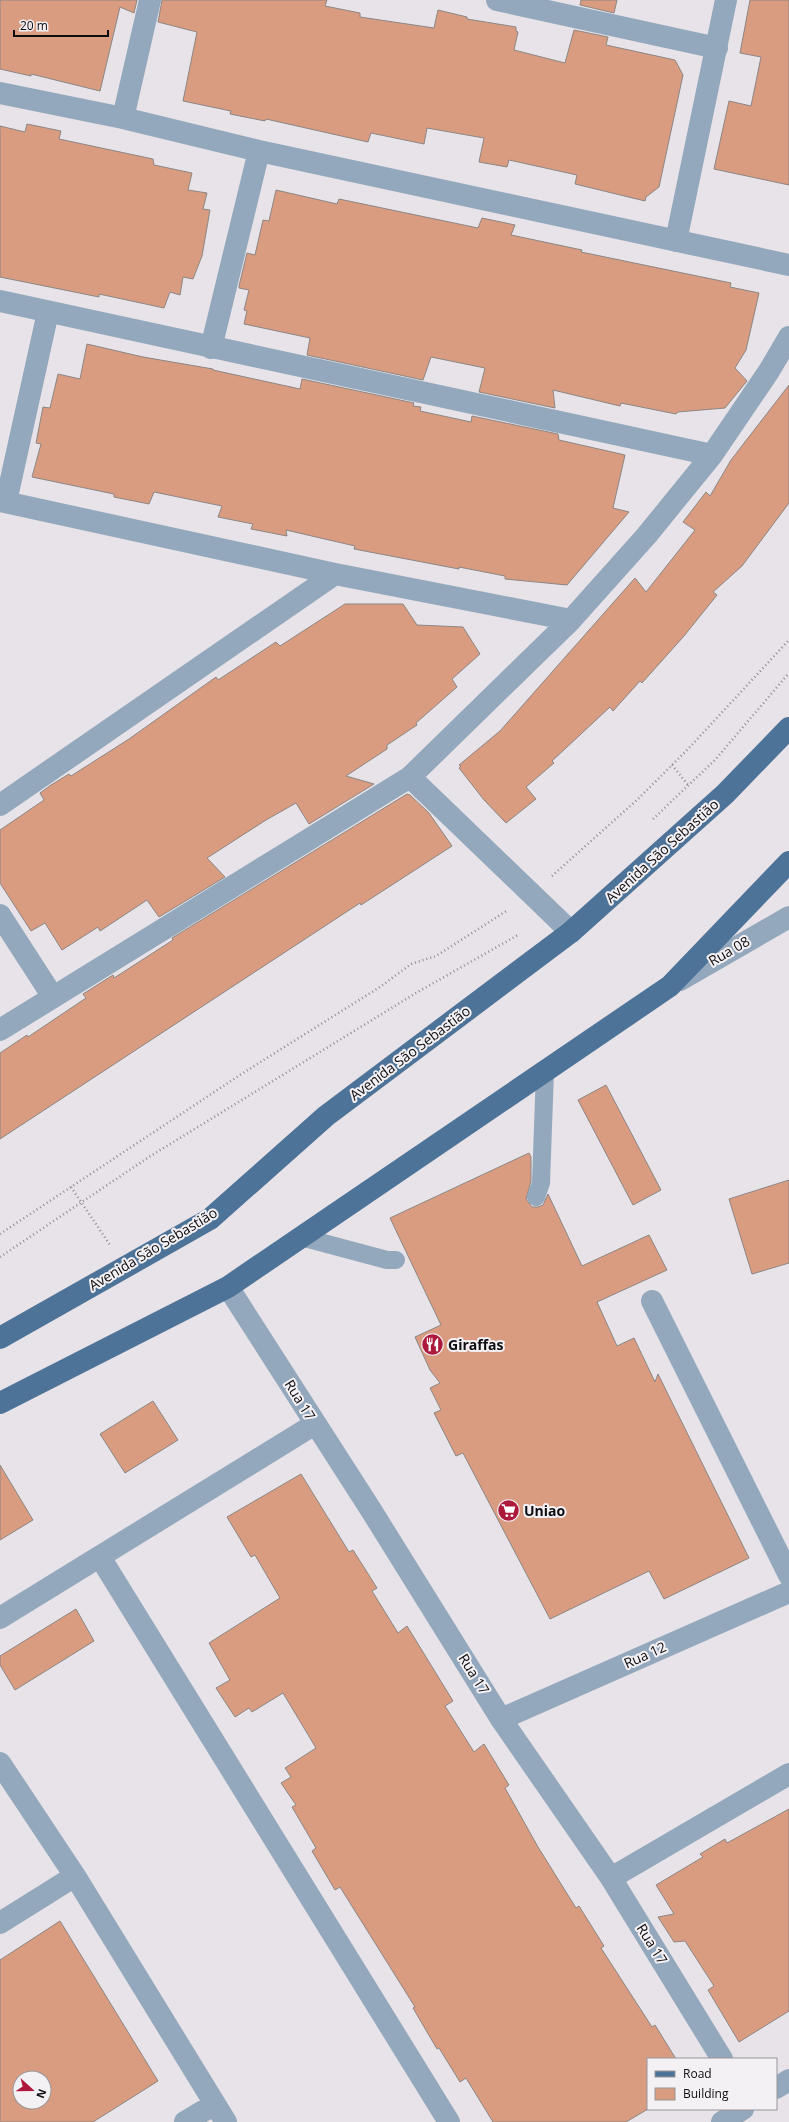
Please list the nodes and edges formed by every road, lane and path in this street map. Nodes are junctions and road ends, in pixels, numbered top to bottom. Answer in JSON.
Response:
{"nodes":[{"id":1,"x":150,"y":0,"type":"edge"},
{"id":2,"x":497,"y":0,"type":"edge"},
{"id":3,"x":726,"y":0,"type":"edge"},
{"id":4,"x":717,"y":48,"type":"junction"},
{"id":5,"x":0,"y":93,"type":"edge"},
{"id":6,"x":123,"y":118,"type":"junction"},
{"id":7,"x":259,"y":150,"type":"junction"},
{"id":8,"x":676,"y":240,"type":"junction"},
{"id":9,"x":789,"y":265,"type":"edge"},
{"id":10,"x":0,"y":301,"type":"edge"},
{"id":11,"x":48,"y":312,"type":"junction"},
{"id":12,"x":789,"y":337,"type":"edge"},
{"id":13,"x":211,"y":348,"type":"junction"},
{"id":14,"x":712,"y":455,"type":"junction"},
{"id":15,"x":3,"y":502,"type":"edge"},
{"id":16,"x":335,"y":574,"type":"junction"},
{"id":17,"x":571,"y":620,"type":"junction"},
{"id":18,"x":789,"y":640,"type":"edge"},
{"id":19,"x":789,"y":673,"type":"edge"},
{"id":20,"x":789,"y":728,"type":"edge"},
{"id":21,"x":672,"y":765,"type":"junction"},
{"id":22,"x":410,"y":777,"type":"junction"},
{"id":23,"x":688,"y":785,"type":"junction"},
{"id":24,"x":0,"y":805,"type":"edge"},
{"id":25,"x":647,"y":824,"type":"dead end"},
{"id":26,"x":789,"y":862,"type":"edge"},
{"id":27,"x":532,"y":894,"type":"junction"},
{"id":28,"x":552,"y":913,"type":"junction"},
{"id":29,"x":0,"y":915,"type":"edge"},
{"id":30,"x":789,"y":916,"type":"edge"},
{"id":31,"x":571,"y":932,"type":"junction"},
{"id":32,"x":670,"y":986,"type":"junction"},
{"id":33,"x":53,"y":997,"type":"junction"},
{"id":34,"x":0,"y":1030,"type":"edge"},
{"id":35,"x":545,"y":1071,"type":"junction"},
{"id":36,"x":71,"y":1187,"type":"junction"},
{"id":37,"x":536,"y":1197,"type":"dead end"},
{"id":38,"x":82,"y":1202,"type":"junction"},
{"id":39,"x":0,"y":1234,"type":"edge"},
{"id":40,"x":301,"y":1237,"type":"junction"},
{"id":41,"x":0,"y":1257,"type":"edge"},
{"id":42,"x":396,"y":1260,"type":"dead end"},
{"id":43,"x":125,"y":1268,"type":"junction"},
{"id":44,"x":228,"y":1287,"type":"junction"},
{"id":45,"x":652,"y":1301,"type":"dead end"},
{"id":46,"x":0,"y":1338,"type":"edge"},
{"id":47,"x":0,"y":1403,"type":"edge"},
{"id":48,"x":315,"y":1424,"type":"junction"},
{"id":49,"x":100,"y":1556,"type":"junction"},
{"id":50,"x":789,"y":1575,"type":"edge"},
{"id":51,"x":789,"y":1592,"type":"edge"},
{"id":52,"x":0,"y":1618,"type":"edge"},
{"id":53,"x":501,"y":1719,"type":"junction"},
{"id":54,"x":0,"y":1763,"type":"edge"},
{"id":55,"x":789,"y":1774,"type":"edge"},
{"id":56,"x":75,"y":1876,"type":"junction"},
{"id":57,"x":611,"y":1878,"type":"junction"},
{"id":58,"x":0,"y":1923,"type":"edge"},
{"id":59,"x":721,"y":2058,"type":"edge"},
{"id":60,"x":789,"y":2080,"type":"edge"},
{"id":61,"x":777,"y":2087,"type":"edge"},
{"id":62,"x":741,"y":2110,"type":"edge"},
{"id":63,"x":220,"y":2113,"type":"edge"},
{"id":64,"x":184,"y":2122,"type":"edge"},
{"id":65,"x":449,"y":2122,"type":"edge"},
{"id":66,"x":722,"y":2122,"type":"edge"}],
"edges":[{"from":1,"to":6,"type":"street"},
{"from":2,"to":4,"type":"street"},
{"from":3,"to":4,"type":"street"},
{"from":4,"to":8,"type":"street"},
{"from":5,"to":6,"type":"street"},
{"from":6,"to":7,"type":"street"},
{"from":7,"to":8,"type":"street"},
{"from":7,"to":13,"type":"street"},
{"from":8,"to":9,"type":"street"},
{"from":10,"to":11,"type":"street"},
{"from":11,"to":13,"type":"street"},
{"from":11,"to":15,"type":"street"},
{"from":12,"to":14,"type":"street"},
{"from":13,"to":14,"type":"street"},
{"from":14,"to":17,"type":"street"},
{"from":15,"to":16,"type":"street"},
{"from":16,"to":17,"type":"street"},
{"from":16,"to":24,"type":"street"},
{"from":17,"to":22,"type":"street"},
{"from":18,"to":21,"type":"path"},
{"from":19,"to":23,"type":"path"},
{"from":20,"to":31,"type":"main road","name":"Avenida São Sebastião"},
{"from":21,"to":23,"type":"path"},
{"from":21,"to":27,"type":"path"},
{"from":22,"to":27,"type":"street"},
{"from":22,"to":33,"type":"street"},
{"from":23,"to":25,"type":"path"},
{"from":26,"to":32,"type":"main road"},
{"from":27,"to":28,"type":"street"},
{"from":27,"to":36,"type":"path"},
{"from":28,"to":31,"type":"street"},
{"from":28,"to":38,"type":"path"},
{"from":29,"to":33,"type":"street"},
{"from":30,"to":32,"type":"street","name":"Rua 08"},
{"from":31,"to":43,"type":"main road","name":"Avenida São Sebastião"},
{"from":32,"to":35,"type":"main road"},
{"from":33,"to":34,"type":"street"},
{"from":35,"to":37,"type":"lane"},
{"from":35,"to":40,"type":"main road"},
{"from":36,"to":38,"type":"path"},
{"from":36,"to":39,"type":"path"},
{"from":38,"to":41,"type":"path"},
{"from":38,"to":43,"type":"path"},
{"from":40,"to":42,"type":"lane"},
{"from":40,"to":44,"type":"main road"},
{"from":43,"to":46,"type":"main road","name":"Avenida São Sebastião"},
{"from":44,"to":47,"type":"main road"},
{"from":44,"to":48,"type":"street","name":"Rua 17"},
{"from":45,"to":50,"type":"street"},
{"from":48,"to":49,"type":"street"},
{"from":48,"to":53,"type":"street","name":"Rua 17"},
{"from":49,"to":52,"type":"street"},
{"from":49,"to":65,"type":"street"},
{"from":51,"to":53,"type":"street","name":"Rua 12"},
{"from":53,"to":57,"type":"street","name":"Rua 17"},
{"from":54,"to":56,"type":"street"},
{"from":55,"to":57,"type":"street"},
{"from":56,"to":58,"type":"street"},
{"from":56,"to":63,"type":"street"},
{"from":57,"to":59,"type":"street","name":"Rua 17"},
{"from":60,"to":61,"type":"street"},
{"from":62,"to":66,"type":"street"},
{"from":63,"to":64,"type":"street"}]}
